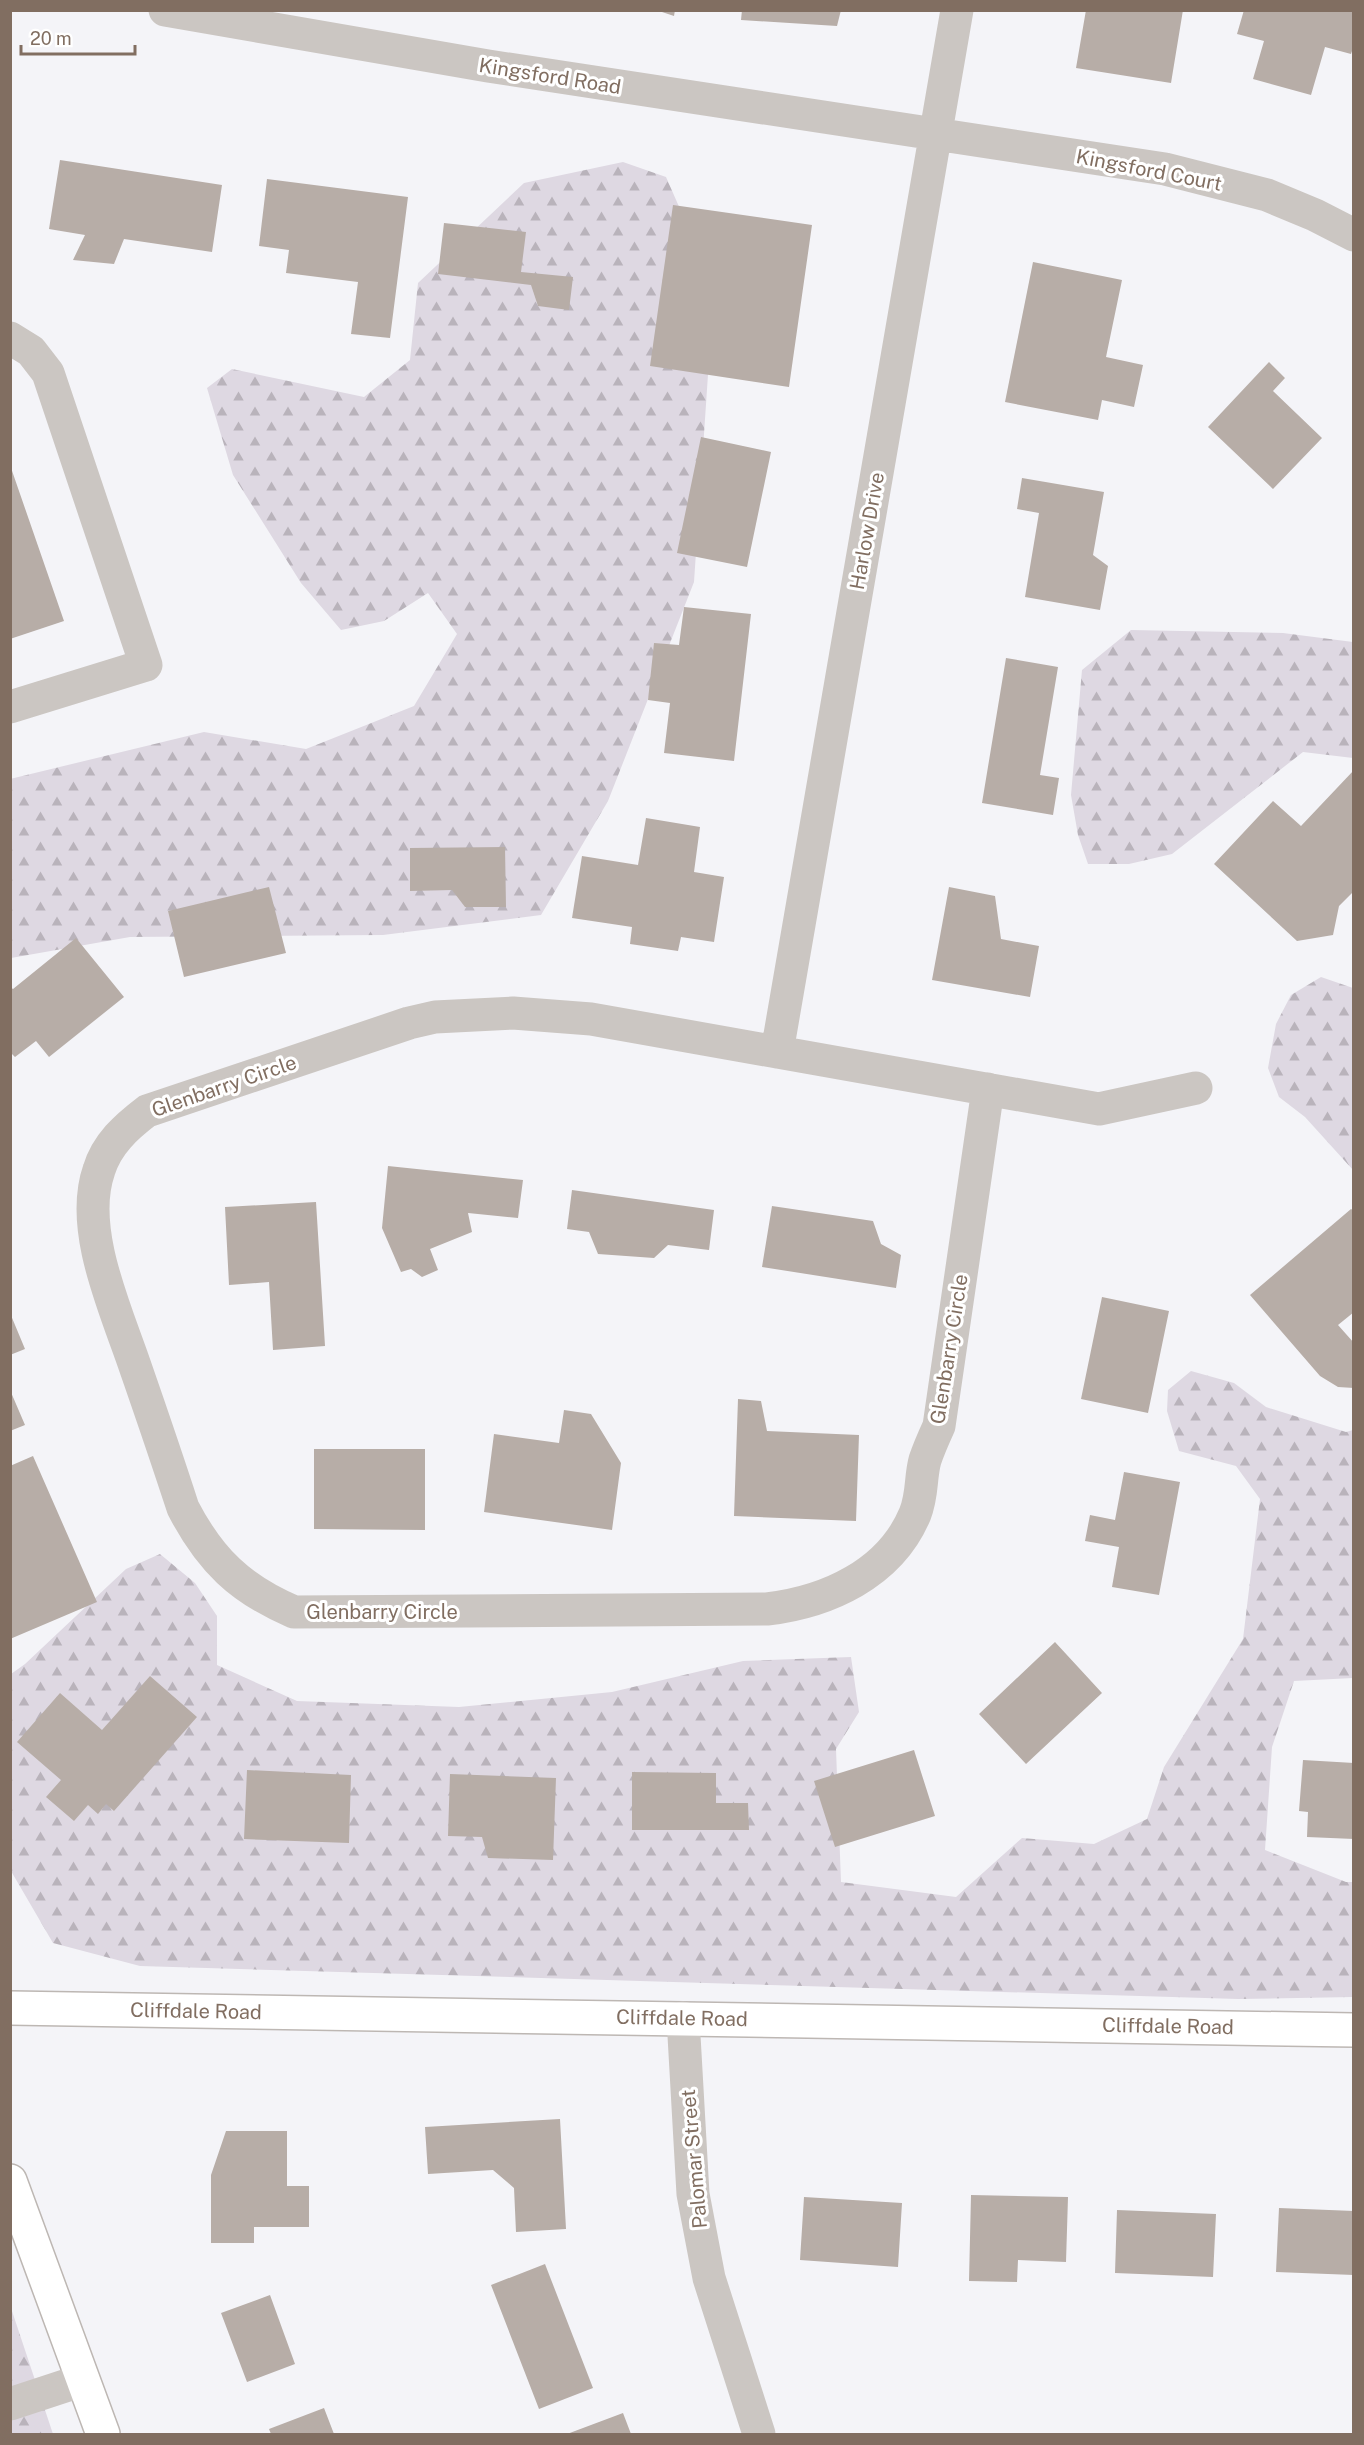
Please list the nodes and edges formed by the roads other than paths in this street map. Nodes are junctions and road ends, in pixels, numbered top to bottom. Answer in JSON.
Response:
{"nodes":[{"id":1,"x":165,"y":10,"type":"edge"},
{"id":2,"x":957,"y":10,"type":"edge"},
{"id":3,"x":936,"y":135,"type":"junction"},
{"id":4,"x":1353,"y":235,"type":"edge"},
{"id":5,"x":10,"y":338,"type":"edge"},
{"id":6,"x":10,"y":707,"type":"edge"},
{"id":7,"x":777,"y":1052,"type":"junction"},
{"id":8,"x":1196,"y":1088,"type":"dead end"},
{"id":9,"x":988,"y":1089,"type":"junction"},
{"id":10,"x":10,"y":2008,"type":"edge"},
{"id":11,"x":683,"y":2018,"type":"junction"},
{"id":12,"x":1353,"y":2030,"type":"edge"},
{"id":13,"x":10,"y":2181,"type":"edge"},
{"id":14,"x":83,"y":2379,"type":"junction"},
{"id":15,"x":10,"y":2404,"type":"edge"},
{"id":16,"x":103,"y":2434,"type":"edge"},
{"id":17,"x":759,"y":2434,"type":"edge"}],
"edges":[{"from":1,"to":3,"type":"street","name":"Kingsford Road"},
{"from":2,"to":3,"type":"street","name":"Harlow Drive"},
{"from":3,"to":4,"type":"street","name":"Kingsford Court"},
{"from":3,"to":7,"type":"street","name":"Harlow Drive"},
{"from":5,"to":6,"type":"street"},
{"from":7,"to":9,"type":"street","name":"Glenbarry Circle"},
{"from":7,"to":9,"type":"street","name":"Glenbarry Circle"},
{"from":8,"to":9,"type":"street"},
{"from":10,"to":11,"type":"main road","name":"Cliffdale Road"},
{"from":11,"to":12,"type":"main road","name":"Cliffdale Road"},
{"from":11,"to":17,"type":"street","name":"Palomar Street"},
{"from":13,"to":14,"type":"main road"},
{"from":14,"to":15,"type":"street"},
{"from":14,"to":16,"type":"main road"}]}
